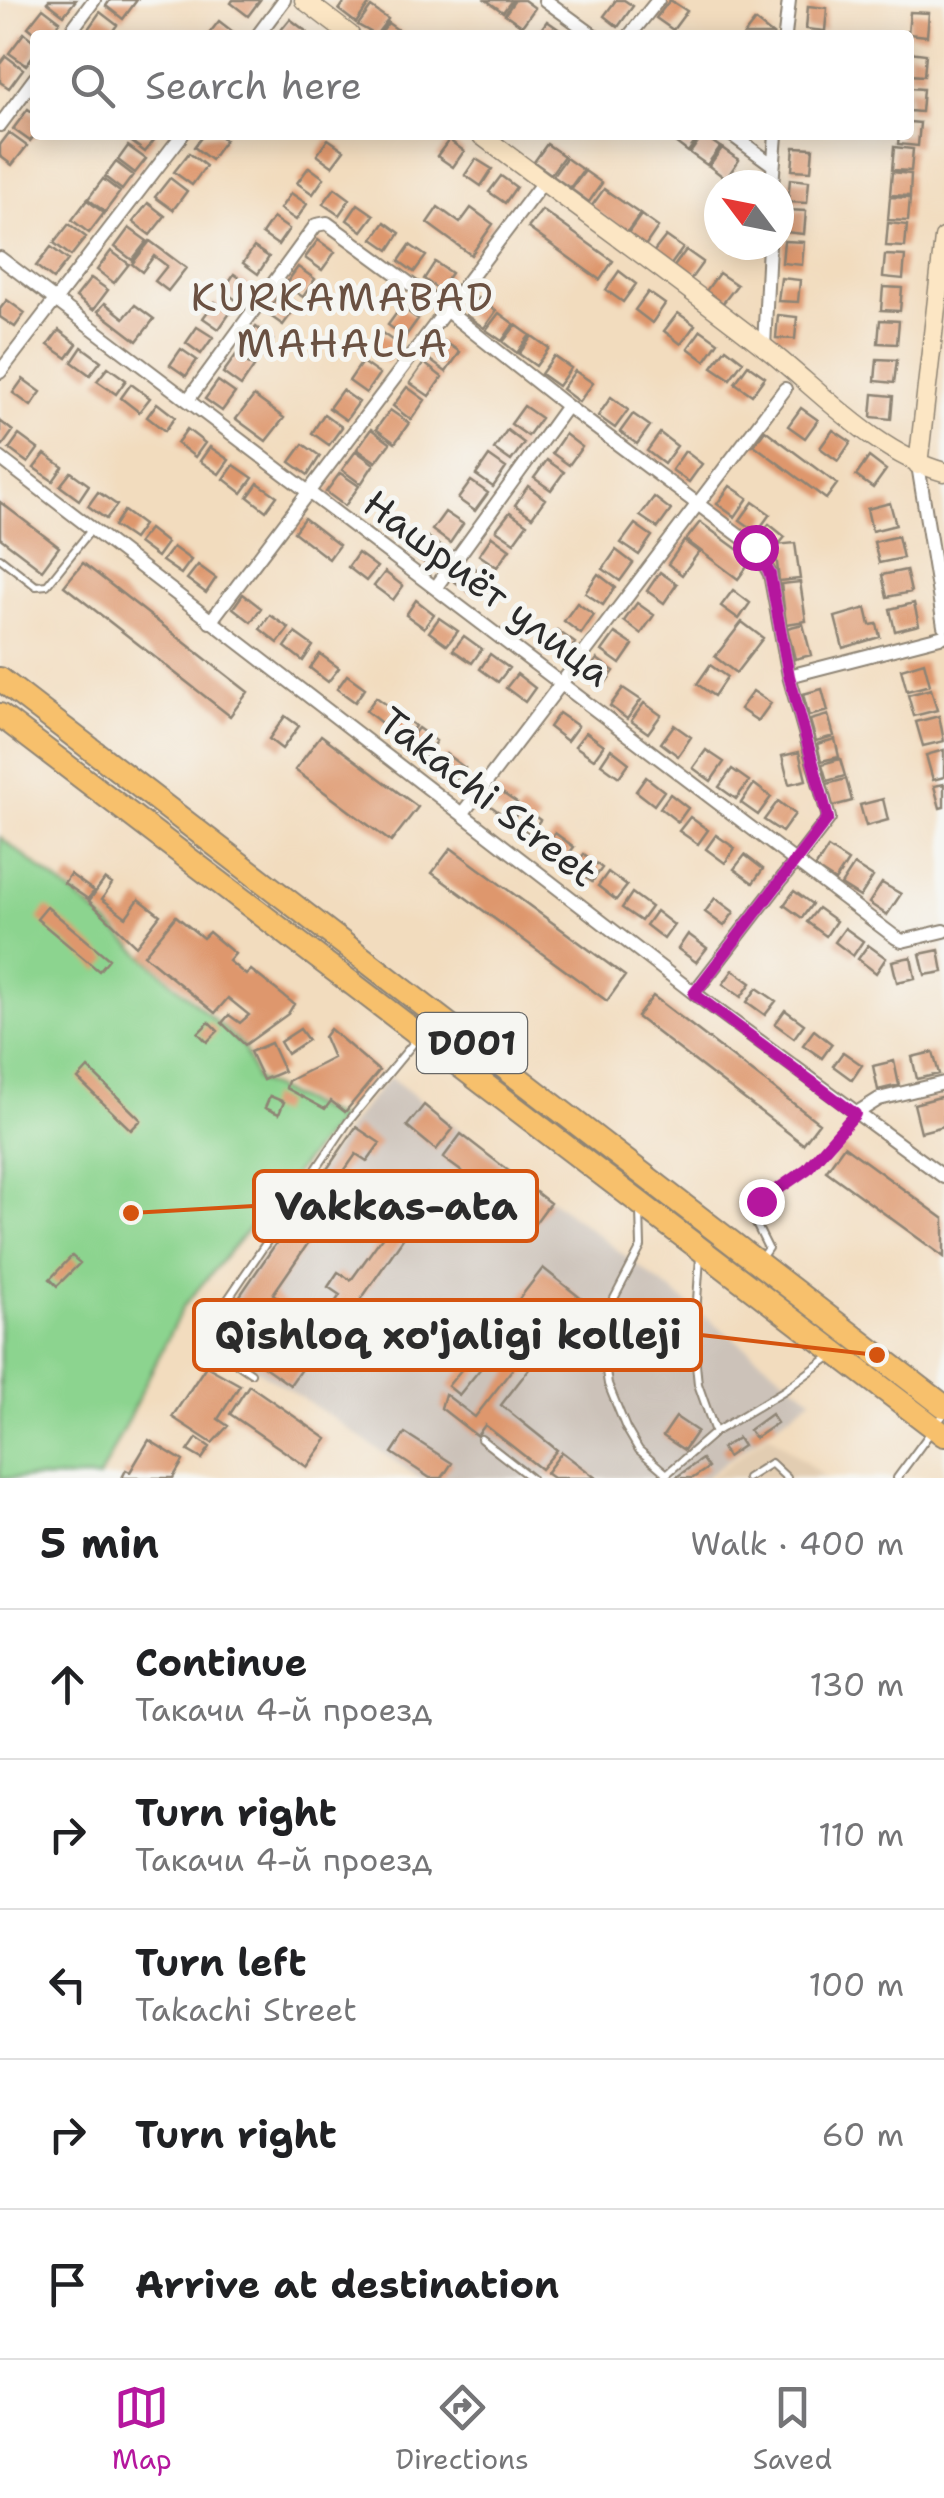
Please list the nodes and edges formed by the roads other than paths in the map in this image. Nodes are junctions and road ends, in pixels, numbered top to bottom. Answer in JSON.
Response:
{"nodes":[{"id":1,"x":94,"y":0,"type":"edge"},
{"id":2,"x":284,"y":0,"type":"edge"},
{"id":3,"x":304,"y":0,"type":"edge"},
{"id":4,"x":545,"y":0,"type":"edge"},
{"id":5,"x":658,"y":0,"type":"edge"},
{"id":6,"x":789,"y":0,"type":"edge"},
{"id":7,"x":72,"y":30,"type":"edge"},
{"id":8,"x":262,"y":30,"type":"edge"},
{"id":9,"x":343,"y":30,"type":"edge"},
{"id":10,"x":586,"y":30,"type":"edge"},
{"id":11,"x":634,"y":30,"type":"edge"},
{"id":12,"x":786,"y":30,"type":"edge"},
{"id":13,"x":30,"y":85,"type":"edge"},
{"id":14,"x":0,"y":125,"type":"edge"},
{"id":15,"x":178,"y":140,"type":"edge"},
{"id":16,"x":488,"y":140,"type":"edge"},
{"id":17,"x":739,"y":140,"type":"edge"},
{"id":18,"x":776,"y":140,"type":"edge"},
{"id":19,"x":773,"y":165,"type":"junction"},
{"id":20,"x":773,"y":170,"type":"edge"},
{"id":21,"x":543,"y":182,"type":"junction"},
{"id":22,"x":944,"y":238,"type":"edge"},
{"id":23,"x":0,"y":258,"type":"edge"},
{"id":24,"x":768,"y":260,"type":"edge"},
{"id":25,"x":56,"y":300,"type":"junction"},
{"id":26,"x":446,"y":310,"type":"junction"},
{"id":27,"x":764,"y":347,"type":"junction"},
{"id":28,"x":0,"y":372,"type":"edge"},
{"id":29,"x":785,"y":389,"type":"dead end"},
{"id":30,"x":188,"y":400,"type":"junction"},
{"id":31,"x":567,"y":406,"type":"junction"},
{"id":32,"x":0,"y":458,"type":"edge"},
{"id":33,"x":918,"y":465,"type":"junction"},
{"id":34,"x":944,"y":472,"type":"edge"},
{"id":35,"x":310,"y":490,"type":"junction"},
{"id":36,"x":696,"y":503,"type":"junction"},
{"id":37,"x":92,"y":530,"type":"junction"},
{"id":38,"x":0,"y":558,"type":"edge"},
{"id":39,"x":436,"y":587,"type":"junction"},
{"id":40,"x":943,"y":620,"type":"edge"},
{"id":41,"x":210,"y":622,"type":"junction"},
{"id":42,"x":944,"y":636,"type":"edge"},
{"id":43,"x":789,"y":676,"type":"junction"},
{"id":44,"x":0,"y":679,"type":"edge"},
{"id":45,"x":561,"y":683,"type":"junction"},
{"id":46,"x":0,"y":715,"type":"edge"},
{"id":47,"x":462,"y":814,"type":"junction"},
{"id":48,"x":797,"y":860,"type":"junction"},
{"id":49,"x":944,"y":931,"type":"edge"},
{"id":50,"x":694,"y":994,"type":"junction"},
{"id":51,"x":420,"y":1036,"type":"junction"},
{"id":52,"x":944,"y":1083,"type":"edge"},
{"id":53,"x":855,"y":1114,"type":"junction"},
{"id":54,"x":592,"y":1135,"type":"junction"},
{"id":55,"x":576,"y":1155,"type":"junction"},
{"id":56,"x":944,"y":1177,"type":"edge"},
{"id":57,"x":639,"y":1203,"type":"junction"},
{"id":58,"x":700,"y":1250,"type":"junction"},
{"id":59,"x":758,"y":1264,"type":"junction"},
{"id":60,"x":836,"y":1352,"type":"junction"},
{"id":61,"x":251,"y":1373,"type":"dead end"},
{"id":62,"x":941,"y":1421,"type":"edge"},
{"id":63,"x":716,"y":1432,"type":"junction"},
{"id":64,"x":481,"y":1438,"type":"dead end"},
{"id":65,"x":664,"y":1476,"type":"edge"},
{"id":66,"x":531,"y":1478,"type":"edge"},
{"id":67,"x":747,"y":1478,"type":"edge"},
{"id":68,"x":787,"y":1478,"type":"edge"},
{"id":69,"x":897,"y":1478,"type":"edge"}],
"edges":[{"from":1,"to":7,"type":"street"},
{"from":2,"to":8,"type":"street"},
{"from":3,"to":9,"type":"street"},
{"from":4,"to":10,"type":"street"},
{"from":5,"to":11,"type":"street"},
{"from":6,"to":12,"type":"street"},
{"from":13,"to":14,"type":"street"},
{"from":15,"to":25,"type":"street"},
{"from":16,"to":21,"type":"street"},
{"from":17,"to":19,"type":"street"},
{"from":18,"to":19,"type":"street"},
{"from":19,"to":20,"type":"street"},
{"from":21,"to":26,"type":"street"},
{"from":21,"to":27,"type":"street"},
{"from":22,"to":33,"type":"street"},
{"from":23,"to":25,"type":"street","name":"Нашриёт улица"},
{"from":24,"to":27,"type":"street"},
{"from":25,"to":28,"type":"street"},
{"from":25,"to":30,"type":"street","name":"Нашриёт улица"},
{"from":26,"to":30,"type":"street"},
{"from":26,"to":31,"type":"street"},
{"from":26,"to":35,"type":"street"},
{"from":27,"to":33,"type":"street"},
{"from":29,"to":36,"type":"street"},
{"from":30,"to":35,"type":"street","name":"Нашриёт улица"},
{"from":31,"to":36,"type":"street"},
{"from":31,"to":39,"type":"street"},
{"from":32,"to":37,"type":"street","name":"Takachi Street"},
{"from":33,"to":34,"type":"street"},
{"from":33,"to":40,"type":"street"},
{"from":35,"to":39,"type":"street","name":"Нашриёт улица"},
{"from":35,"to":41,"type":"street"},
{"from":36,"to":43,"type":"street"},
{"from":36,"to":45,"type":"street"},
{"from":37,"to":38,"type":"lane"},
{"from":37,"to":41,"type":"street","name":"Takachi Street"},
{"from":39,"to":45,"type":"street","name":"Нашриёт улица"},
{"from":41,"to":47,"type":"street","name":"Takachi Street"},
{"from":42,"to":43,"type":"street"},
{"from":43,"to":48,"type":"street"},
{"from":44,"to":54,"type":"highway","number":"D001"},
{"from":45,"to":47,"type":"street"},
{"from":45,"to":48,"type":"street","name":"Нашриёт улица"},
{"from":46,"to":51,"type":"highway","number":"D001"},
{"from":47,"to":50,"type":"street","name":"Takachi Street"},
{"from":48,"to":49,"type":"street","name":"Нашриёт улица"},
{"from":48,"to":50,"type":"street"},
{"from":50,"to":53,"type":"street","name":"Takachi Street"},
{"from":51,"to":55,"type":"highway","number":"D001"},
{"from":51,"to":61,"type":"lane"},
{"from":52,"to":53,"type":"street"},
{"from":53,"to":56,"type":"street","name":"Takachi Street"},
{"from":53,"to":59,"type":"lane"},
{"from":54,"to":55,"type":"highway"},
{"from":54,"to":59,"type":"highway","number":"D001"},
{"from":55,"to":57,"type":"highway","number":"D001"},
{"from":57,"to":58,"type":"highway","number":"D001"},
{"from":57,"to":65,"type":"lane"},
{"from":58,"to":60,"type":"highway","number":"D001"},
{"from":58,"to":63,"type":"lane"},
{"from":59,"to":62,"type":"highway","number":"D001"},
{"from":60,"to":62,"type":"highway","number":"D001"},
{"from":60,"to":63,"type":"lane"},
{"from":62,"to":69,"type":"lane"},
{"from":63,"to":65,"type":"lane"},
{"from":64,"to":66,"type":"lane"},
{"from":67,"to":68,"type":"lane"}]}
